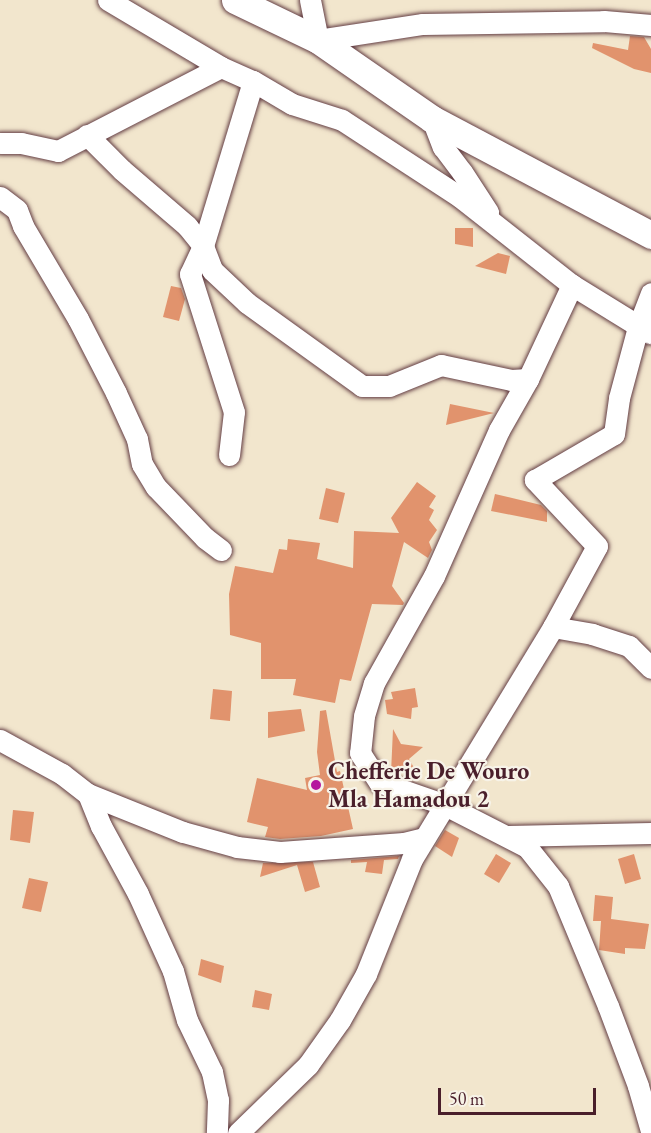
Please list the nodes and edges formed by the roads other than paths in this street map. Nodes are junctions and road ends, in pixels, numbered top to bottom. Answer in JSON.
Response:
{"nodes":[{"id":1,"x":108,"y":0,"type":"edge"},
{"id":2,"x":234,"y":0,"type":"edge"},
{"id":3,"x":310,"y":0,"type":"edge"},
{"id":4,"x":651,"y":25,"type":"edge"},
{"id":5,"x":318,"y":40,"type":"junction"},
{"id":6,"x":222,"y":67,"type":"junction"},
{"id":7,"x":253,"y":81,"type":"junction"},
{"id":8,"x":432,"y":119,"type":"junction"},
{"id":9,"x":87,"y":135,"type":"junction"},
{"id":10,"x":0,"y":143,"type":"edge"},
{"id":11,"x":0,"y":197,"type":"edge"},
{"id":12,"x":497,"y":228,"type":"junction"},
{"id":13,"x":651,"y":235,"type":"edge"},
{"id":14,"x":203,"y":246,"type":"junction"},
{"id":15,"x":572,"y":285,"type":"junction"},
{"id":16,"x":651,"y":293,"type":"edge"},
{"id":17,"x":644,"y":330,"type":"edge"},
{"id":18,"x":528,"y":379,"type":"junction"},
{"id":19,"x":230,"y":455,"type":"dead end"},
{"id":20,"x":220,"y":550,"type":"dead end"},
{"id":21,"x":553,"y":627,"type":"junction"},
{"id":22,"x":651,"y":668,"type":"edge"},
{"id":23,"x":0,"y":740,"type":"edge"},
{"id":24,"x":88,"y":794,"type":"junction"},
{"id":25,"x":443,"y":804,"type":"junction"},
{"id":26,"x":651,"y":833,"type":"edge"},
{"id":27,"x":507,"y":836,"type":"junction"},
{"id":28,"x":424,"y":838,"type":"junction"},
{"id":29,"x":651,"y":1131,"type":"edge"},
{"id":30,"x":216,"y":1133,"type":"edge"},
{"id":31,"x":238,"y":1133,"type":"edge"}],
"edges":[{"from":1,"to":6,"type":"street"},
{"from":2,"to":5,"type":"main road"},
{"from":3,"to":5,"type":"street"},
{"from":4,"to":5,"type":"street"},
{"from":5,"to":8,"type":"main road"},
{"from":6,"to":7,"type":"street"},
{"from":6,"to":9,"type":"street"},
{"from":7,"to":12,"type":"street"},
{"from":7,"to":14,"type":"street"},
{"from":8,"to":12,"type":"street"},
{"from":8,"to":13,"type":"main road"},
{"from":9,"to":10,"type":"street"},
{"from":9,"to":14,"type":"street"},
{"from":11,"to":20,"type":"street"},
{"from":12,"to":15,"type":"street"},
{"from":14,"to":18,"type":"street"},
{"from":14,"to":19,"type":"street"},
{"from":15,"to":17,"type":"street"},
{"from":15,"to":18,"type":"street"},
{"from":16,"to":17,"type":"street"},
{"from":17,"to":21,"type":"street"},
{"from":18,"to":25,"type":"street"},
{"from":21,"to":22,"type":"street"},
{"from":21,"to":25,"type":"street"},
{"from":23,"to":24,"type":"street"},
{"from":24,"to":28,"type":"street"},
{"from":24,"to":30,"type":"street"},
{"from":25,"to":27,"type":"street"},
{"from":25,"to":28,"type":"street"},
{"from":26,"to":27,"type":"street"},
{"from":27,"to":29,"type":"street"},
{"from":28,"to":31,"type":"street"}]}
